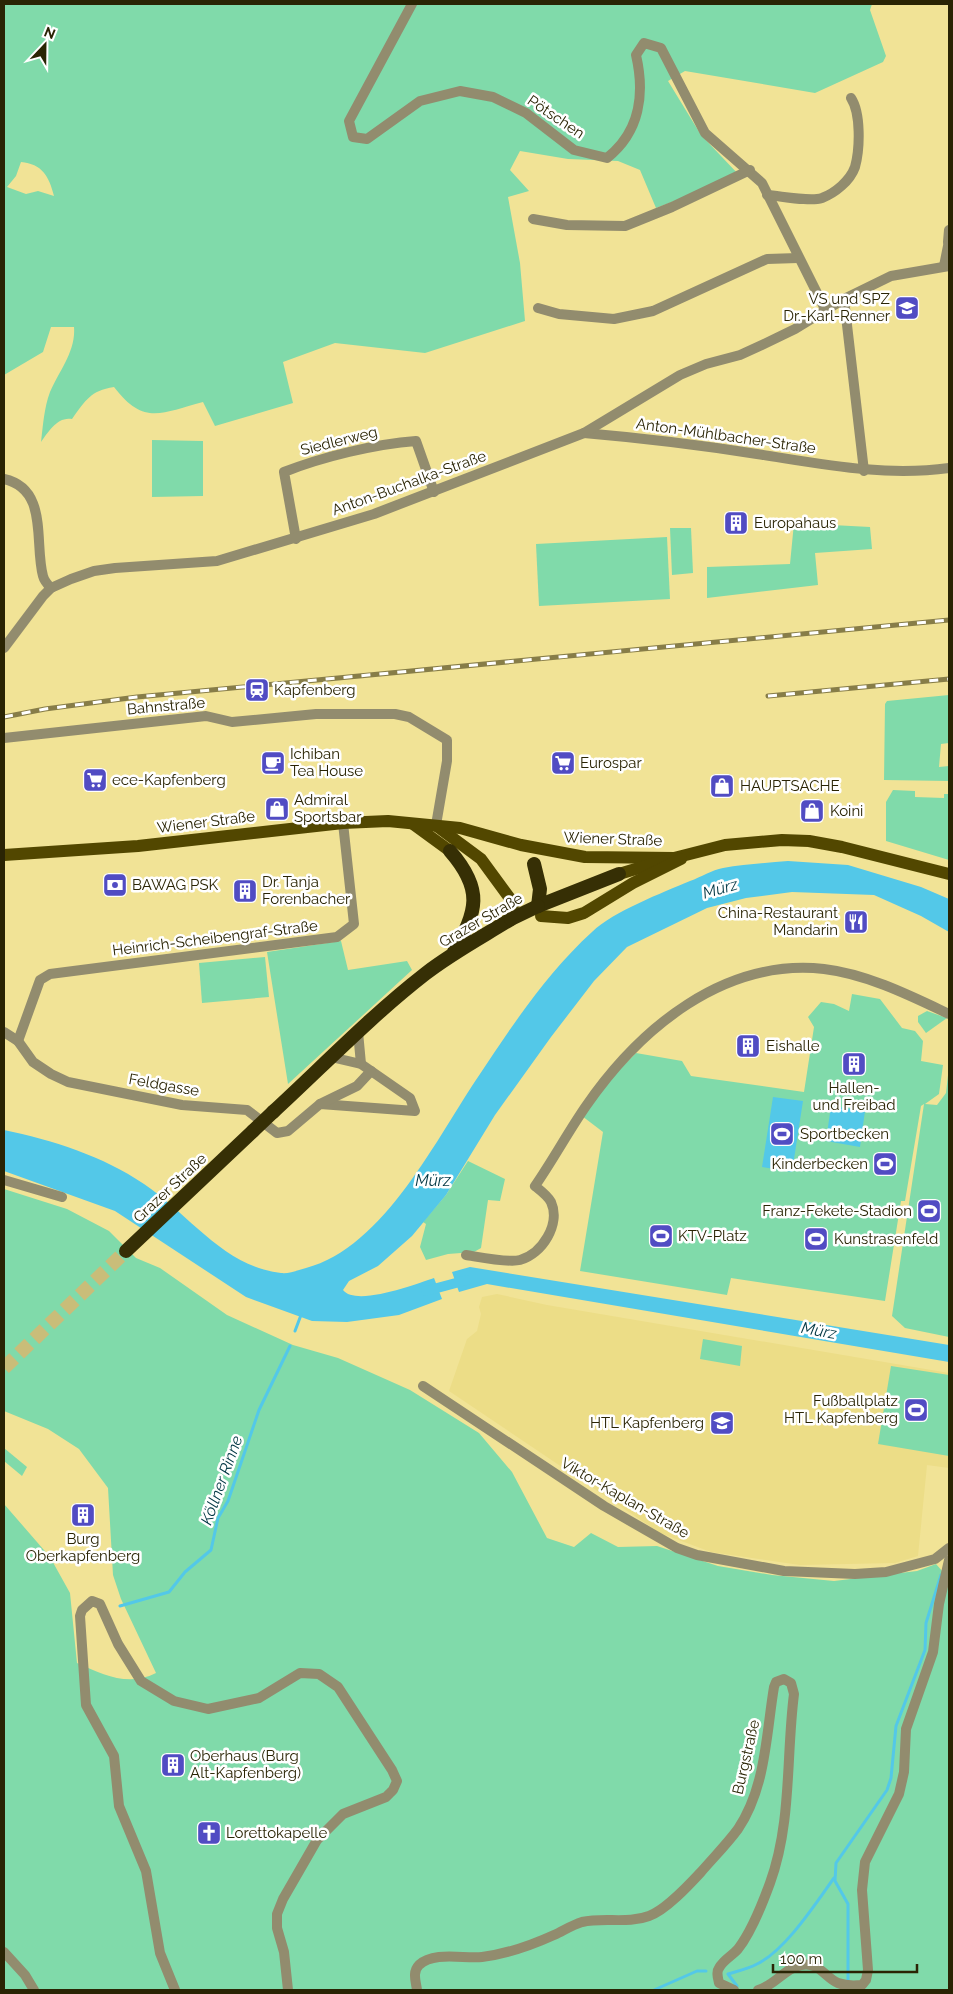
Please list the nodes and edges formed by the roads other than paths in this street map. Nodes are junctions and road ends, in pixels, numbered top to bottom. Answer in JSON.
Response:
{"nodes":[{"id":1,"x":412,"y":4,"type":"edge"},
{"id":2,"x":851,"y":98,"type":"dead end"},
{"id":3,"x":750,"y":170,"type":"junction"},
{"id":4,"x":767,"y":195,"type":"junction"},
{"id":5,"x":533,"y":219,"type":"dead end"},
{"id":6,"x":949,"y":230,"type":"edge"},
{"id":7,"x":949,"y":242,"type":"edge"},
{"id":8,"x":798,"y":258,"type":"junction"},
{"id":9,"x":947,"y":266,"type":"edge"},
{"id":10,"x":844,"y":299,"type":"junction"},
{"id":11,"x":538,"y":308,"type":"dead end"},
{"id":12,"x":826,"y":311,"type":"junction"},
{"id":13,"x":584,"y":433,"type":"junction"},
{"id":14,"x":949,"y":468,"type":"edge"},
{"id":15,"x":864,"y":471,"type":"junction"},
{"id":16,"x":4,"y":479,"type":"edge"},
{"id":17,"x":434,"y":492,"type":"junction"},
{"id":18,"x":296,"y":539,"type":"junction"},
{"id":19,"x":51,"y":588,"type":"junction"},
{"id":20,"x":4,"y":648,"type":"edge"},
{"id":21,"x":4,"y":738,"type":"edge"},
{"id":22,"x":412,"y":822,"type":"junction"},
{"id":23,"x":344,"y":823,"type":"junction"},
{"id":24,"x":436,"y":825,"type":"junction"},
{"id":25,"x":521,"y":845,"type":"junction"},
{"id":26,"x":450,"y":851,"type":"joint"},
{"id":27,"x":693,"y":852,"type":"junction"},
{"id":28,"x":4,"y":855,"type":"edge"},
{"id":29,"x":674,"y":858,"type":"junction"},
{"id":30,"x":534,"y":864,"type":"joint"},
{"id":31,"x":619,"y":874,"type":"joint"},
{"id":32,"x":949,"y":874,"type":"edge"},
{"id":33,"x":514,"y":904,"type":"dead end"},
{"id":34,"x":540,"y":911,"type":"junction"},
{"id":35,"x":473,"y":934,"type":"junction"},
{"id":36,"x":949,"y":1014,"type":"edge"},
{"id":37,"x":4,"y":1032,"type":"edge"},
{"id":38,"x":358,"y":1032,"type":"junction"},
{"id":39,"x":18,"y":1041,"type":"junction"},
{"id":40,"x":327,"y":1061,"type":"junction"},
{"id":41,"x":361,"y":1064,"type":"junction"},
{"id":42,"x":371,"y":1071,"type":"junction"},
{"id":43,"x":320,"y":1104,"type":"junction"},
{"id":44,"x":4,"y":1180,"type":"edge"},
{"id":45,"x":62,"y":1197,"type":"dead end"},
{"id":46,"x":126,"y":1251,"type":"tunnel mouth"},
{"id":47,"x":466,"y":1255,"type":"dead end"},
{"id":48,"x":423,"y":1386,"type":"dead end"},
{"id":49,"x":949,"y":1548,"type":"edge"},
{"id":50,"x":949,"y":1560,"type":"edge"},
{"id":51,"x":4,"y":1952,"type":"edge"},
{"id":52,"x":34,"y":1990,"type":"edge"},
{"id":53,"x":175,"y":1990,"type":"edge"},
{"id":54,"x":288,"y":1990,"type":"edge"},
{"id":55,"x":418,"y":1990,"type":"edge"},
{"id":56,"x":734,"y":1990,"type":"edge"},
{"id":57,"x":758,"y":1990,"type":"edge"}],
"edges":[{"from":1,"to":3,"type":"street","name":"Pötschen"},
{"from":2,"to":4,"type":"street"},
{"from":3,"to":4,"type":"street"},
{"from":3,"to":5,"type":"street"},
{"from":4,"to":8,"type":"street"},
{"from":6,"to":7,"type":"street"},
{"from":7,"to":9,"type":"street"},
{"from":8,"to":11,"type":"street"},
{"from":8,"to":12,"type":"street"},
{"from":9,"to":10,"type":"street","name":"Anton-Buchalka-Straße"},
{"from":10,"to":12,"type":"street","name":"Anton-Buchalka-Straße"},
{"from":10,"to":15,"type":"street"},
{"from":12,"to":13,"type":"street","name":"Anton-Buchalka-Straße"},
{"from":13,"to":15,"type":"street","name":"Anton-Mühlbacher-Straße"},
{"from":13,"to":17,"type":"street","name":"Anton-Buchalka-Straße"},
{"from":14,"to":15,"type":"street","name":"Anton-Mühlbacher-Straße"},
{"from":16,"to":19,"type":"street"},
{"from":17,"to":18,"type":"street","name":"Anton-Buchalka-Straße"},
{"from":17,"to":18,"type":"street","name":"Siedlerweg"},
{"from":18,"to":19,"type":"street","name":"Anton-Buchalka-Straße"},
{"from":19,"to":20,"type":"street","name":"Anton-Buchalka-Straße"},
{"from":21,"to":24,"type":"street","name":"Bahnstraße"},
{"from":22,"to":23,"type":"main road","name":"Wiener Straße"},
{"from":22,"to":24,"type":"main road","name":"Wiener Straße"},
{"from":22,"to":26,"type":"main road"},
{"from":23,"to":28,"type":"main road","name":"Wiener Straße"},
{"from":23,"to":39,"type":"street","name":"Heinrich-Scheibengraf-Straße"},
{"from":24,"to":25,"type":"main road","name":"Wiener Straße"},
{"from":24,"to":33,"type":"main road"},
{"from":25,"to":29,"type":"main road","name":"Wiener Straße"},
{"from":25,"to":30,"type":"main road"},
{"from":26,"to":35,"type":"highway"},
{"from":27,"to":29,"type":"main road","name":"Wiener Straße"},
{"from":27,"to":32,"type":"main road","name":"Wiener Straße"},
{"from":27,"to":34,"type":"main road","name":"Wiener Straße"},
{"from":29,"to":31,"type":"main road","name":"Grazer Straße"},
{"from":30,"to":34,"type":"highway"},
{"from":31,"to":34,"type":"highway","name":"Grazer Straße"},
{"from":34,"to":35,"type":"highway","name":"Grazer Straße","bridge":true},
{"from":35,"to":38,"type":"highway","name":"Grazer Straße"},
{"from":36,"to":47,"type":"street"},
{"from":37,"to":39,"type":"street","name":"Feldgasse"},
{"from":38,"to":40,"type":"highway","name":"Grazer Straße"},
{"from":38,"to":41,"type":"street"},
{"from":39,"to":43,"type":"street","name":"Feldgasse"},
{"from":40,"to":41,"type":"street"},
{"from":40,"to":46,"type":"highway","name":"Grazer Straße","bridge":true},
{"from":41,"to":42,"type":"street"},
{"from":42,"to":43,"type":"street","name":"Feldgasse"},
{"from":42,"to":43,"type":"street"},
{"from":44,"to":45,"type":"street"},
{"from":48,"to":49,"type":"street","name":"Viktor-Kaplan-Straße"},
{"from":50,"to":57,"type":"street"},
{"from":51,"to":52,"type":"street"},
{"from":53,"to":54,"type":"street"},
{"from":55,"to":56,"type":"street","name":"Burgstraße"}]}
